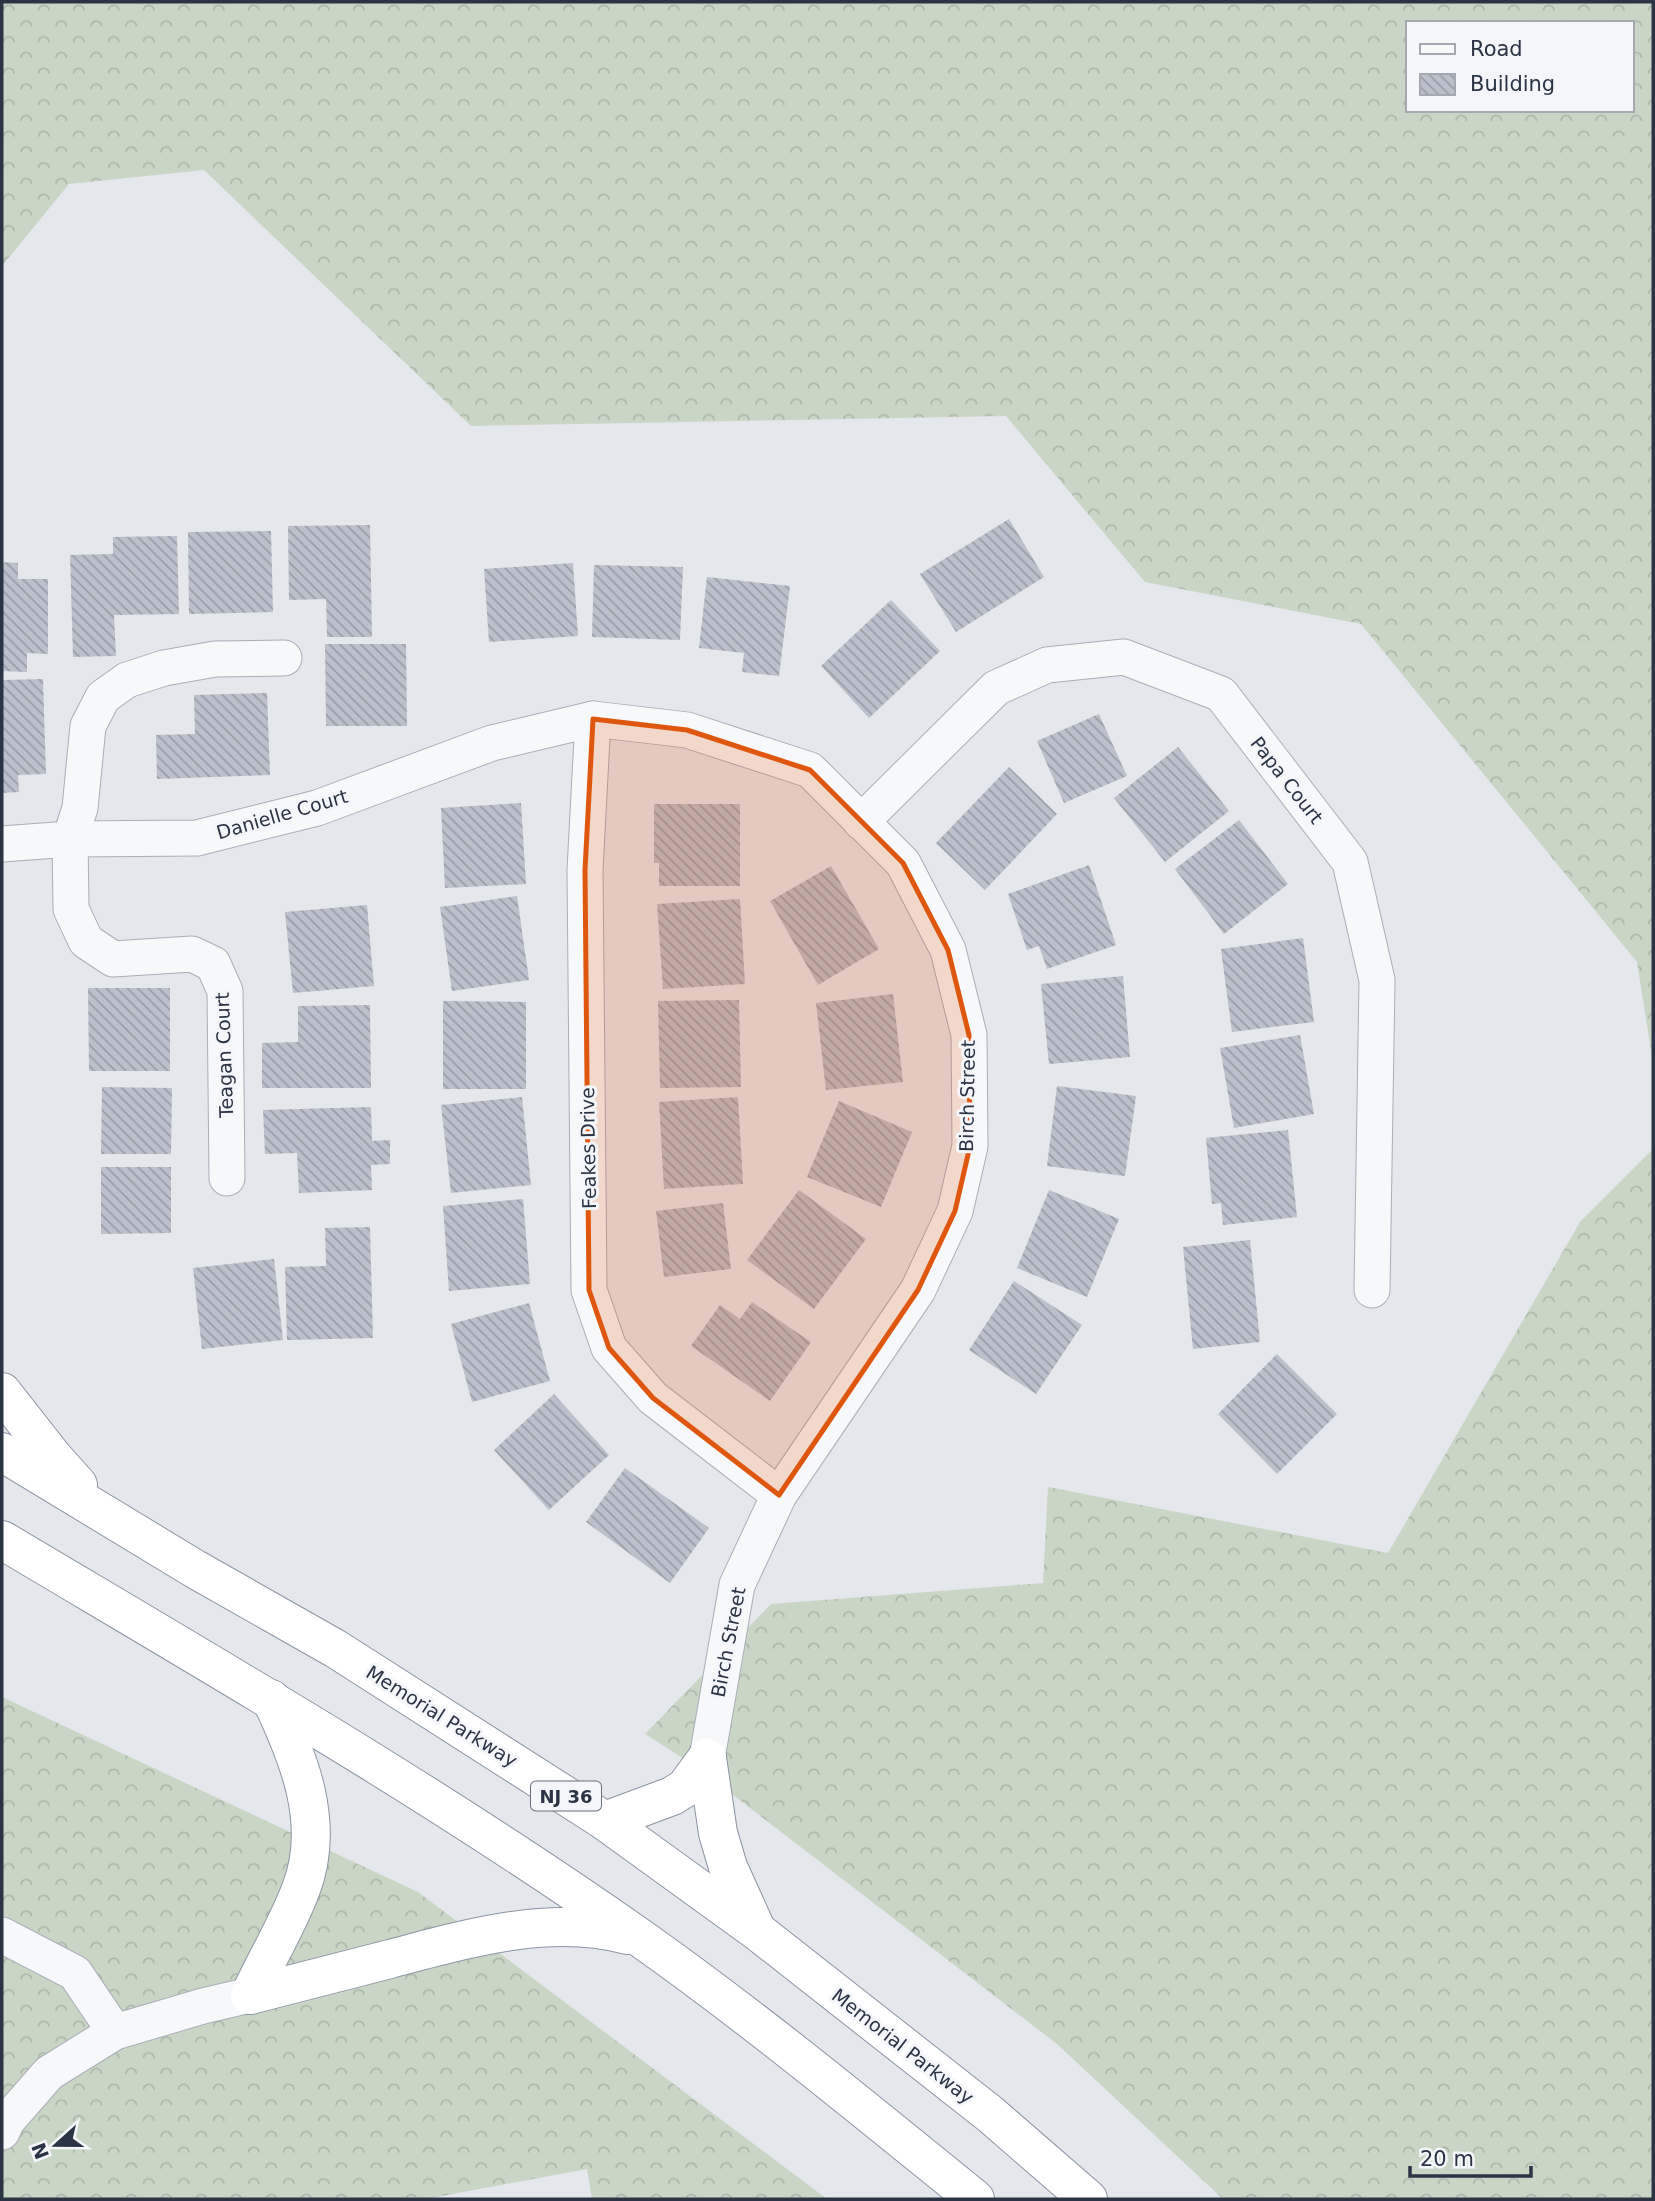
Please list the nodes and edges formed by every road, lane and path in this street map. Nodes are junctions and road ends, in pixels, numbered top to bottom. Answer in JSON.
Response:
{"nodes":[{"id":1,"x":284,"y":658,"type":"dead end"},
{"id":2,"x":593,"y":719,"type":"junction"},
{"id":3,"x":861,"y":821,"type":"junction"},
{"id":4,"x":70,"y":839,"type":"junction"},
{"id":5,"x":2,"y":844,"type":"edge"},
{"id":6,"x":227,"y":1178,"type":"dead end"},
{"id":7,"x":1372,"y":1290,"type":"dead end"},
{"id":8,"x":2,"y":1392,"type":"edge"},
{"id":9,"x":2,"y":1452,"type":"edge"},
{"id":10,"x":779,"y":1495,"type":"junction"},
{"id":11,"x":105,"y":1515,"type":"junction"},
{"id":12,"x":2,"y":1540,"type":"edge"},
{"id":13,"x":271,"y":1699,"type":"junction"},
{"id":14,"x":706,"y":1758,"type":"junction"},
{"id":15,"x":605,"y":1821,"type":"junction"},
{"id":16,"x":757,"y":1931,"type":"junction"},
{"id":17,"x":2,"y":1936,"type":"edge"},
{"id":18,"x":641,"y":1938,"type":"junction"},
{"id":19,"x":250,"y":1996,"type":"junction"},
{"id":20,"x":115,"y":2032,"type":"junction"},
{"id":21,"x":2,"y":2132,"type":"edge"},
{"id":22,"x":975,"y":2199,"type":"edge"},
{"id":23,"x":1088,"y":2199,"type":"edge"}],
"edges":[{"from":1,"to":4,"type":"street","name":"Teagan Court"},
{"from":2,"to":3,"type":"street","name":"Birch Street"},
{"from":2,"to":4,"type":"street","name":"Danielle Court"},
{"from":2,"to":10,"type":"street","name":"Feakes Drive"},
{"from":3,"to":7,"type":"street","name":"Papa Court"},
{"from":3,"to":10,"type":"street","name":"Birch Street"},
{"from":4,"to":5,"type":"street","name":"Danielle Court"},
{"from":4,"to":6,"type":"street","name":"Teagan Court"},
{"from":8,"to":11,"type":"highway"},
{"from":9,"to":11,"type":"highway","name":"Memorial Parkway","number":"NJ 36"},
{"from":10,"to":14,"type":"street","name":"Birch Street"},
{"from":11,"to":15,"type":"highway","name":"Memorial Parkway","number":"NJ 36"},
{"from":12,"to":13,"type":"highway"},
{"from":13,"to":18,"type":"highway"},
{"from":13,"to":19,"type":"highway"},
{"from":14,"to":15,"type":"highway"},
{"from":14,"to":16,"type":"highway"},
{"from":15,"to":16,"type":"highway","name":"Memorial Parkway","number":"NJ 36"},
{"from":16,"to":23,"type":"highway","name":"Memorial Parkway","number":"NJ 36"},
{"from":17,"to":20,"type":"street"},
{"from":18,"to":19,"type":"highway"},
{"from":18,"to":22,"type":"highway"},
{"from":19,"to":20,"type":"street"},
{"from":20,"to":21,"type":"street"}]}
